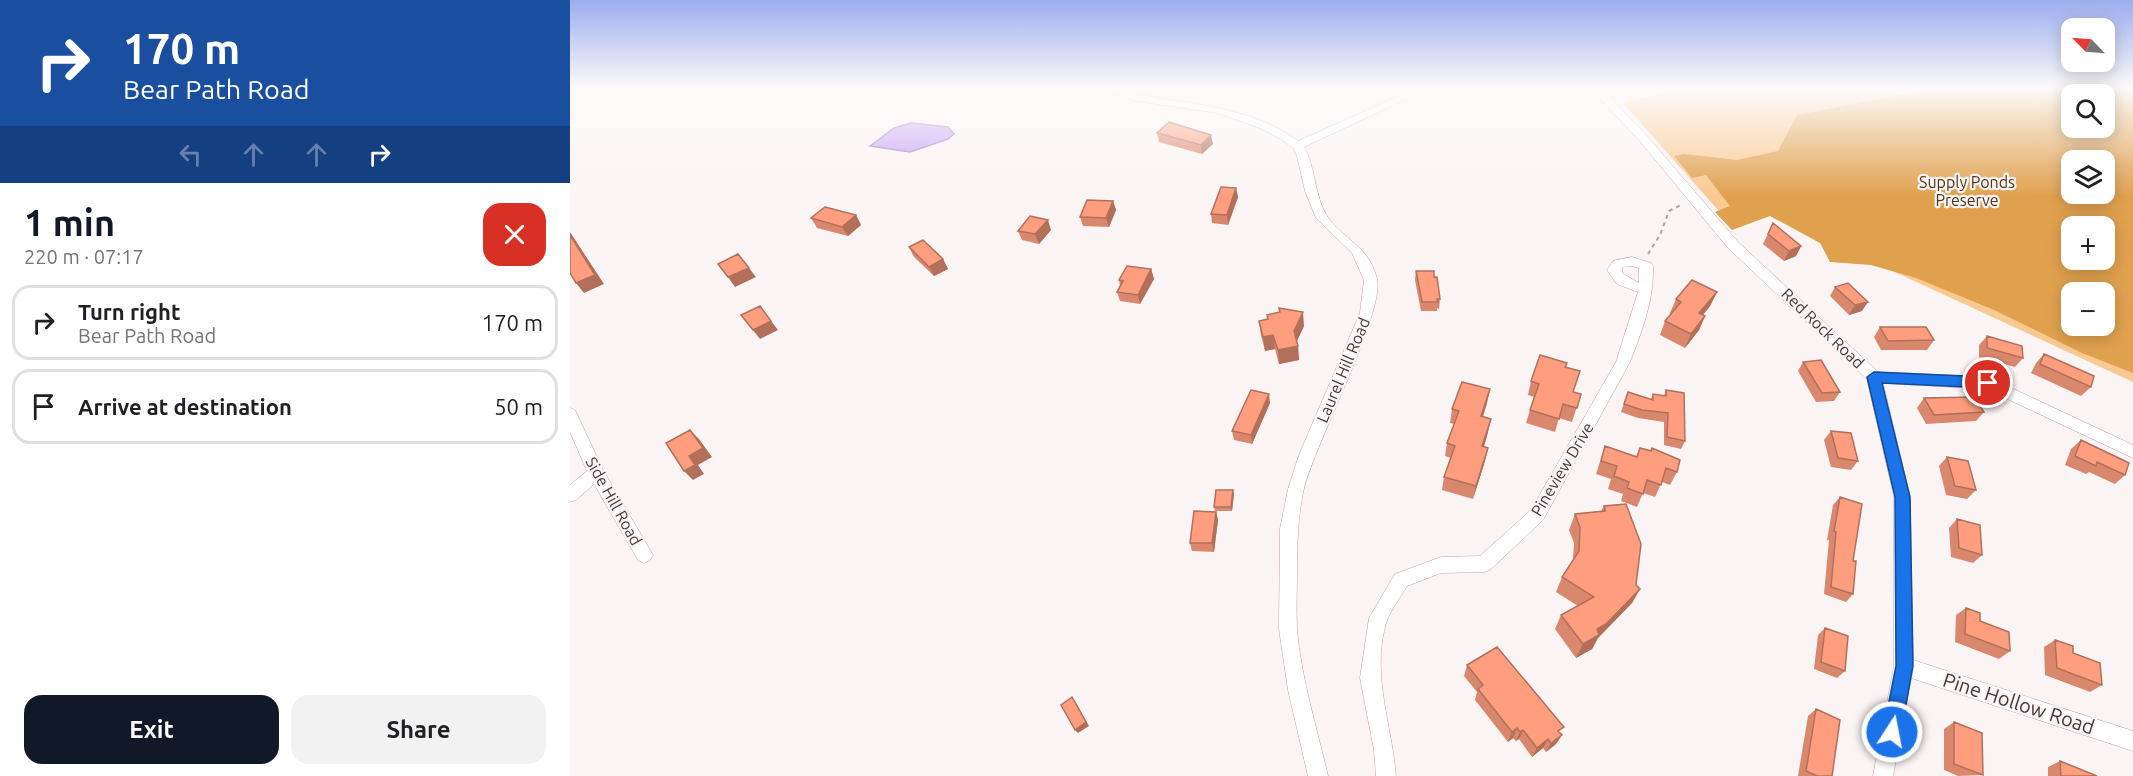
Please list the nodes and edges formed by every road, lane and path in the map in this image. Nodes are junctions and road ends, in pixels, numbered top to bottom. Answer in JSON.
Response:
{"nodes":[{"id":1,"x":1256,"y":124,"type":"edge"},
{"id":2,"x":1344,"y":124,"type":"edge"},
{"id":3,"x":1630,"y":124,"type":"edge"},
{"id":4,"x":1297,"y":146,"type":"junction"},
{"id":5,"x":1696,"y":202,"type":"junction"},
{"id":6,"x":1641,"y":262,"type":"junction"},
{"id":7,"x":1644,"y":289,"type":"junction"},
{"id":8,"x":1874,"y":377,"type":"junction"},
{"id":9,"x":570,"y":414,"type":"edge"},
{"id":10,"x":2133,"y":452,"type":"edge"},
{"id":11,"x":596,"y":473,"type":"junction"},
{"id":12,"x":570,"y":495,"type":"edge"},
{"id":13,"x":644,"y":555,"type":"dead end"},
{"id":14,"x":1904,"y":666,"type":"junction"},
{"id":15,"x":2133,"y":741,"type":"edge"},
{"id":16,"x":1318,"y":776,"type":"edge"},
{"id":17,"x":1386,"y":776,"type":"edge"},
{"id":18,"x":1883,"y":776,"type":"edge"}],
"edges":[{"from":1,"to":4,"type":"street"},
{"from":2,"to":4,"type":"street"},
{"from":3,"to":5,"type":"street","name":"Red Rock Road"},
{"from":4,"to":16,"type":"street","name":"Laurel Hill Road"},
{"from":5,"to":6,"type":"path"},
{"from":5,"to":8,"type":"street","name":"Red Rock Road"},
{"from":6,"to":7,"type":"street","name":"Pineview Drive"},
{"from":6,"to":7,"type":"street"},
{"from":7,"to":17,"type":"street","name":"Pineview Drive"},
{"from":8,"to":10,"type":"street"},
{"from":8,"to":14,"type":"street","name":"Red Rock Road"},
{"from":9,"to":11,"type":"street","name":"Side Hill Road"},
{"from":11,"to":12,"type":"street"},
{"from":11,"to":13,"type":"street","name":"Side Hill Road"},
{"from":14,"to":15,"type":"street","name":"Pine Hollow Road"},
{"from":14,"to":18,"type":"street","name":"Red Rock Road"}]}
